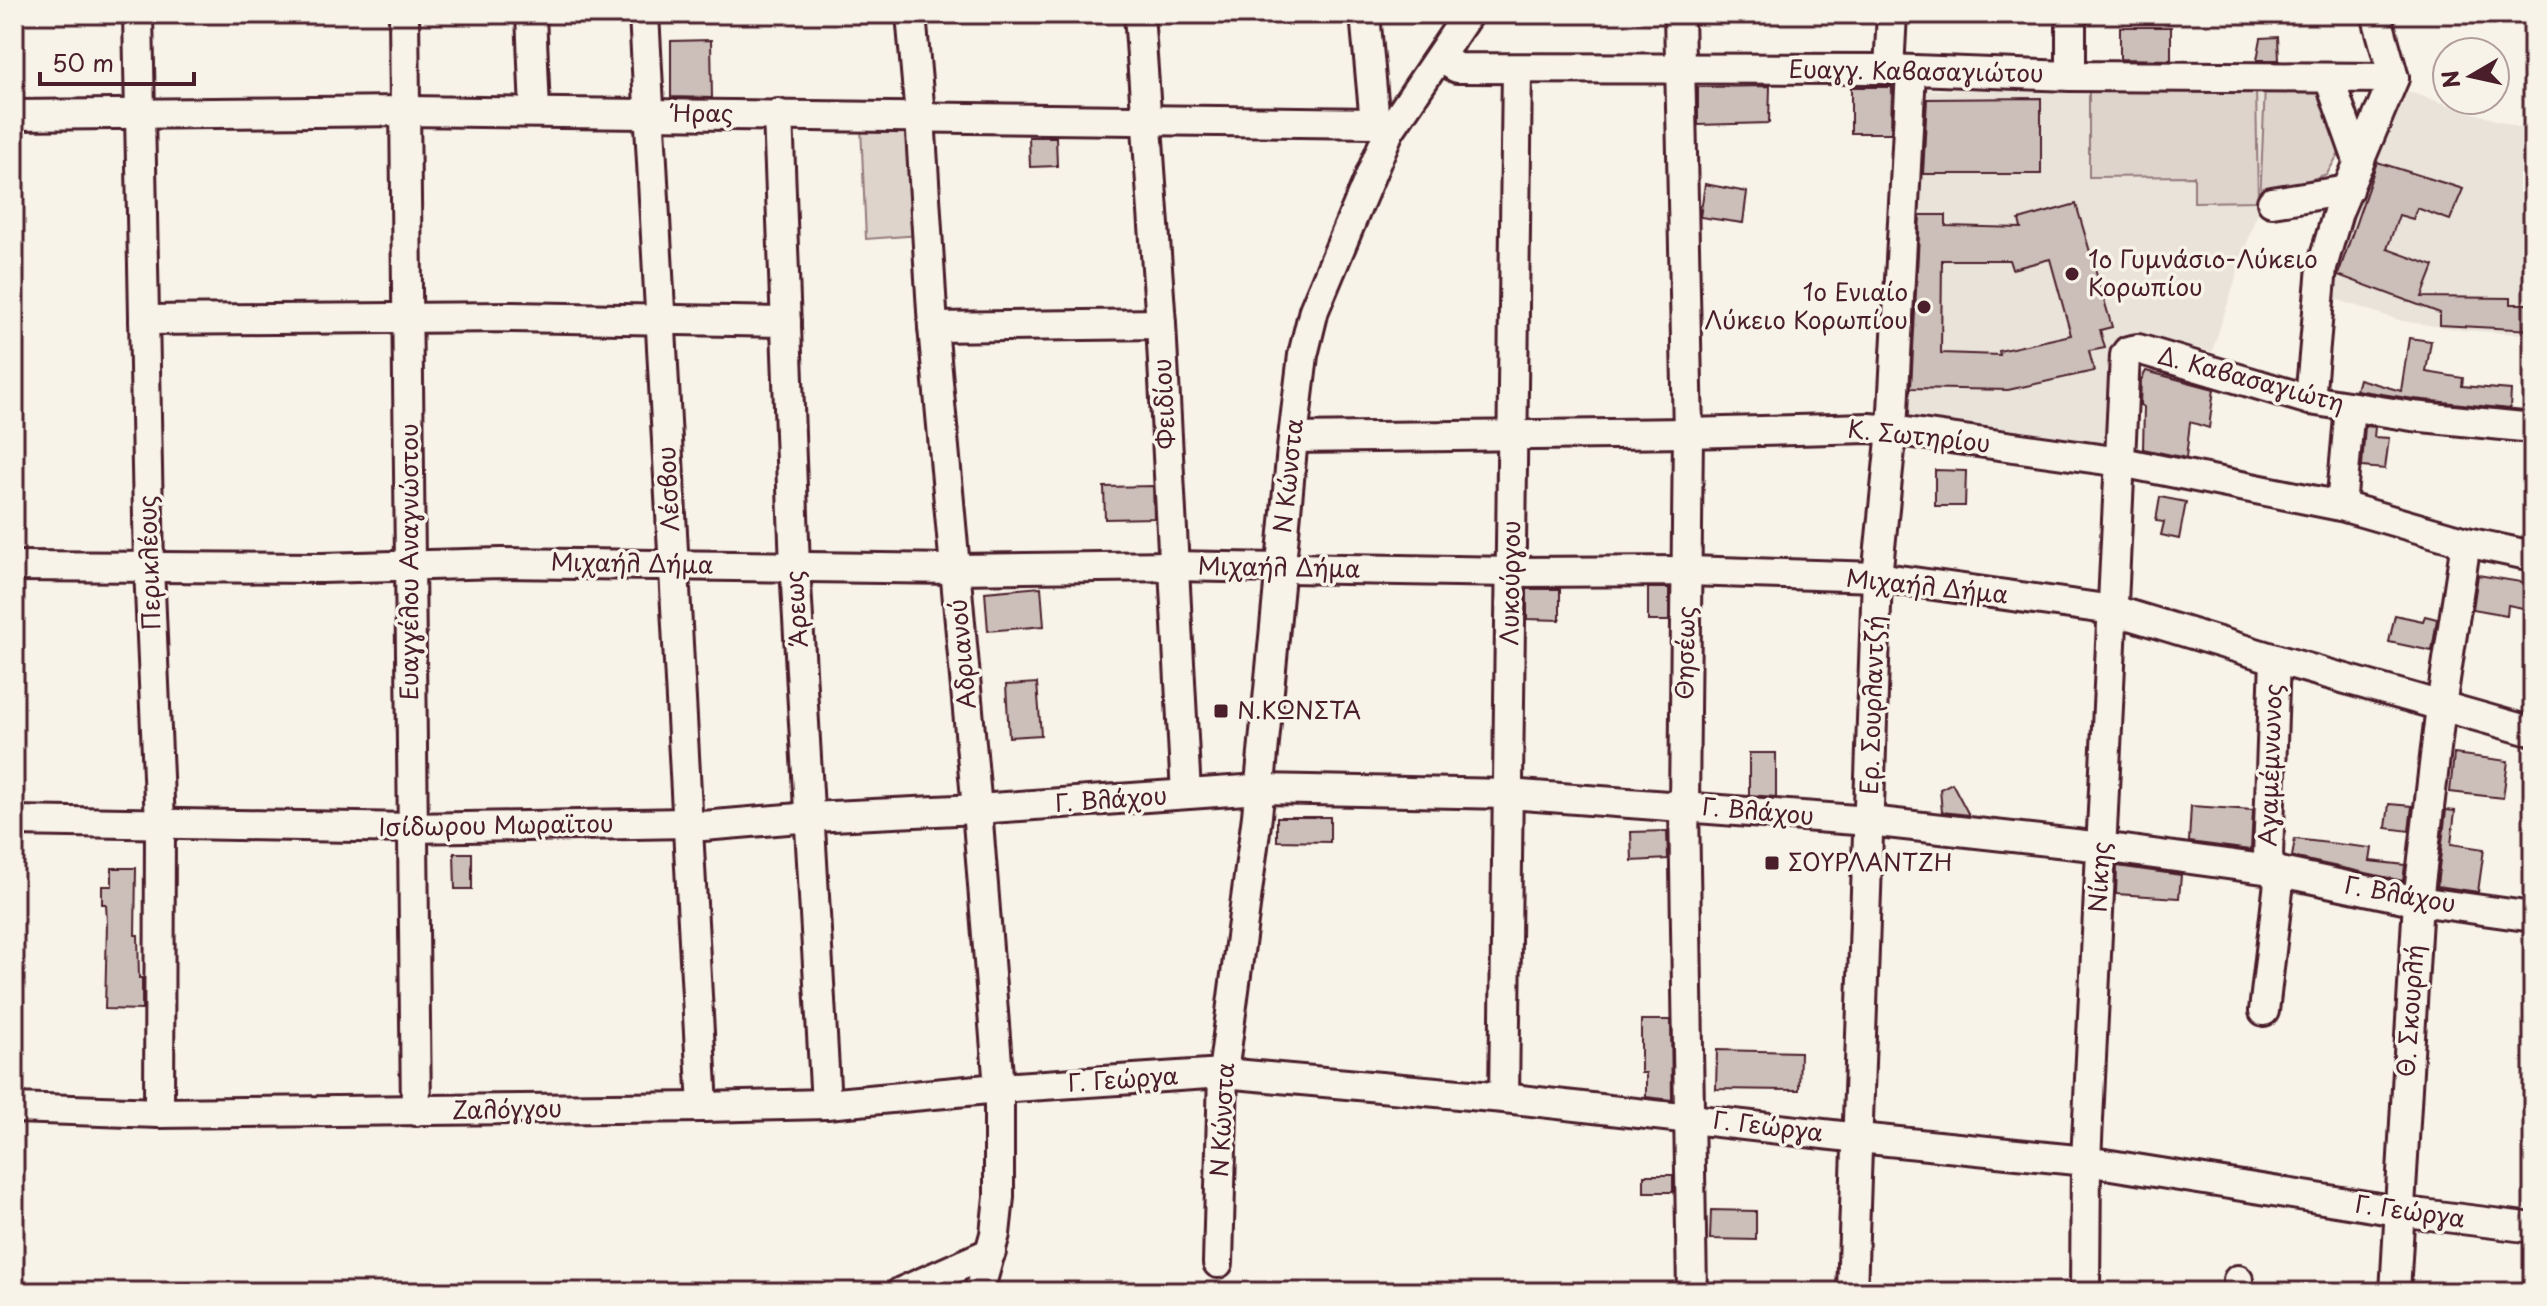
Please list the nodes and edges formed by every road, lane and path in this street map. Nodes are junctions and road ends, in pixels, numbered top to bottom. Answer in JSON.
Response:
{"nodes":[{"id":1,"x":138,"y":14,"type":"edge"},
{"id":2,"x":404,"y":14,"type":"edge"},
{"id":3,"x":531,"y":14,"type":"edge"},
{"id":4,"x":644,"y":14,"type":"edge"},
{"id":5,"x":911,"y":14,"type":"edge"},
{"id":6,"x":1139,"y":14,"type":"edge"},
{"id":7,"x":1365,"y":14,"type":"edge"},
{"id":8,"x":1468,"y":14,"type":"edge"},
{"id":9,"x":1679,"y":14,"type":"edge"},
{"id":10,"x":1892,"y":14,"type":"edge"},
{"id":11,"x":2071,"y":14,"type":"edge"},
{"id":12,"x":2376,"y":14,"type":"edge"},
{"id":13,"x":1441,"y":58,"type":"junction"},
{"id":14,"x":1517,"y":69,"type":"junction"},
{"id":15,"x":1681,"y":69,"type":"junction"},
{"id":16,"x":1900,"y":70,"type":"junction"},
{"id":17,"x":2071,"y":76,"type":"junction"},
{"id":18,"x":2329,"y":78,"type":"junction"},
{"id":19,"x":2394,"y":78,"type":"junction"},
{"id":20,"x":406,"y":111,"type":"junction"},
{"id":21,"x":535,"y":112,"type":"junction"},
{"id":22,"x":140,"y":114,"type":"junction"},
{"id":23,"x":648,"y":114,"type":"junction"},
{"id":24,"x":778,"y":114,"type":"junction"},
{"id":25,"x":14,"y":115,"type":"edge"},
{"id":26,"x":920,"y":116,"type":"junction"},
{"id":27,"x":1146,"y":119,"type":"junction"},
{"id":28,"x":1382,"y":127,"type":"junction"},
{"id":29,"x":2359,"y":163,"type":"junction"},
{"id":30,"x":2348,"y":190,"type":"junction"},
{"id":31,"x":2272,"y":202,"type":"dead end"},
{"id":32,"x":408,"y":318,"type":"junction"},
{"id":33,"x":144,"y":320,"type":"junction"},
{"id":34,"x":660,"y":320,"type":"junction"},
{"id":35,"x":786,"y":322,"type":"junction"},
{"id":36,"x":1161,"y":324,"type":"junction"},
{"id":37,"x":933,"y":327,"type":"junction"},
{"id":38,"x":2310,"y":400,"type":"junction"},
{"id":39,"x":2350,"y":407,"type":"junction"},
{"id":40,"x":2533,"y":428,"type":"edge"},
{"id":41,"x":1892,"y":430,"type":"junction"},
{"id":42,"x":1688,"y":433,"type":"junction"},
{"id":43,"x":1513,"y":435,"type":"junction"},
{"id":44,"x":1293,"y":438,"type":"junction"},
{"id":45,"x":2121,"y":462,"type":"junction"},
{"id":46,"x":2341,"y":506,"type":"junction"},
{"id":47,"x":2466,"y":542,"type":"junction"},
{"id":48,"x":2533,"y":556,"type":"edge"},
{"id":49,"x":673,"y":564,"type":"junction"},
{"id":50,"x":410,"y":565,"type":"junction"},
{"id":51,"x":14,"y":566,"type":"edge"},
{"id":52,"x":1172,"y":566,"type":"junction"},
{"id":53,"x":149,"y":567,"type":"junction"},
{"id":54,"x":795,"y":567,"type":"junction"},
{"id":55,"x":1280,"y":568,"type":"junction"},
{"id":56,"x":955,"y":569,"type":"junction"},
{"id":57,"x":1688,"y":571,"type":"junction"},
{"id":58,"x":1511,"y":572,"type":"junction"},
{"id":59,"x":1877,"y":577,"type":"junction"},
{"id":60,"x":2113,"y":610,"type":"junction"},
{"id":61,"x":2275,"y":659,"type":"junction"},
{"id":62,"x":2441,"y":706,"type":"junction"},
{"id":63,"x":2526,"y":730,"type":"dead end"},
{"id":64,"x":1259,"y":789,"type":"junction"},
{"id":65,"x":1186,"y":794,"type":"junction"},
{"id":66,"x":1508,"y":794,"type":"junction"},
{"id":67,"x":1684,"y":806,"type":"junction"},
{"id":68,"x":977,"y":809,"type":"junction"},
{"id":69,"x":811,"y":817,"type":"junction"},
{"id":70,"x":14,"y":821,"type":"edge"},
{"id":71,"x":1869,"y":821,"type":"junction"},
{"id":72,"x":160,"y":823,"type":"junction"},
{"id":73,"x":687,"y":823,"type":"junction"},
{"id":74,"x":412,"y":828,"type":"junction"},
{"id":75,"x":2102,"y":847,"type":"junction"},
{"id":76,"x":2271,"y":870,"type":"junction"},
{"id":77,"x":2418,"y":901,"type":"junction"},
{"id":78,"x":2533,"y":917,"type":"edge"},
{"id":79,"x":2264,"y":1011,"type":"dead end"},
{"id":80,"x":1223,"y":1073,"type":"junction"},
{"id":81,"x":999,"y":1088,"type":"junction"},
{"id":82,"x":1504,"y":1098,"type":"junction"},
{"id":83,"x":826,"y":1104,"type":"junction"},
{"id":84,"x":703,"y":1107,"type":"junction"},
{"id":85,"x":14,"y":1108,"type":"edge"},
{"id":86,"x":416,"y":1111,"type":"junction"},
{"id":87,"x":159,"y":1113,"type":"junction"},
{"id":88,"x":1688,"y":1118,"type":"junction"},
{"id":89,"x":1859,"y":1138,"type":"junction"},
{"id":90,"x":2086,"y":1161,"type":"junction"},
{"id":91,"x":2398,"y":1211,"type":"junction"},
{"id":92,"x":2533,"y":1228,"type":"edge"},
{"id":93,"x":991,"y":1252,"type":"junction"},
{"id":94,"x":1218,"y":1263,"type":"dead end"},
{"id":95,"x":901,"y":1292,"type":"edge"},
{"id":96,"x":979,"y":1292,"type":"edge"},
{"id":97,"x":1692,"y":1292,"type":"edge"},
{"id":98,"x":1852,"y":1292,"type":"edge"},
{"id":99,"x":2085,"y":1292,"type":"edge"},
{"id":100,"x":2395,"y":1292,"type":"edge"}],
"edges":[{"from":1,"to":22,"type":"street","name":"Περικλέους"},
{"from":2,"to":20,"type":"street","name":"Ευαγγέλου Αναγνώστου"},
{"from":3,"to":21,"type":"street"},
{"from":4,"to":23,"type":"street","name":"Λέσβου"},
{"from":5,"to":26,"type":"street","name":"Αδριανού"},
{"from":6,"to":27,"type":"street","name":"Φειδίου"},
{"from":7,"to":28,"type":"street"},
{"from":8,"to":13,"type":"street","name":"Ν Κώνστα"},
{"from":9,"to":15,"type":"street","name":"Θησέως"},
{"from":10,"to":16,"type":"street","name":"Ερ. Σουρλαντζή"},
{"from":11,"to":17,"type":"street"},
{"from":12,"to":19,"type":"street"},
{"from":13,"to":14,"type":"street","name":"Ευαγγ. Καβασαγιώτου"},
{"from":13,"to":28,"type":"street","name":"Ν Κώνστα"},
{"from":14,"to":15,"type":"street","name":"Ευαγγ. Καβασαγιώτου"},
{"from":14,"to":43,"type":"street","name":"Λυκούργου"},
{"from":15,"to":16,"type":"street","name":"Ευαγγ. Καβασαγιώτου"},
{"from":15,"to":42,"type":"street","name":"Θησέως"},
{"from":16,"to":17,"type":"street","name":"Ευαγγ. Καβασαγιώτου"},
{"from":16,"to":41,"type":"street","name":"Ερ. Σουρλαντζή"},
{"from":17,"to":18,"type":"street","name":"Ευαγγ. Καβασαγιώτου"},
{"from":18,"to":19,"type":"street","name":"Ευαγγ. Καβασαγιώτου"},
{"from":18,"to":29,"type":"street"},
{"from":19,"to":29,"type":"street"},
{"from":20,"to":21,"type":"street","name":"Ήρας"},
{"from":20,"to":22,"type":"street","name":"Ήρας"},
{"from":20,"to":32,"type":"street","name":"Ευαγγέλου Αναγνώστου"},
{"from":21,"to":23,"type":"street","name":"Ήρας"},
{"from":22,"to":25,"type":"street","name":"Ήρας"},
{"from":22,"to":33,"type":"street","name":"Περικλέους"},
{"from":23,"to":24,"type":"street","name":"Ήρας"},
{"from":23,"to":34,"type":"street","name":"Λέσβου"},
{"from":24,"to":26,"type":"street","name":"Ήρας"},
{"from":24,"to":35,"type":"street","name":"Άρεως"},
{"from":26,"to":27,"type":"street","name":"Ήρας"},
{"from":26,"to":37,"type":"street","name":"Αδριανού"},
{"from":27,"to":28,"type":"street","name":"Ήρας"},
{"from":27,"to":36,"type":"street","name":"Φειδίου"},
{"from":28,"to":44,"type":"street","name":"Ν Κώνστα"},
{"from":29,"to":30,"type":"street"},
{"from":30,"to":31,"type":"street"},
{"from":30,"to":38,"type":"street"},
{"from":32,"to":33,"type":"street"},
{"from":32,"to":34,"type":"street"},
{"from":32,"to":50,"type":"street","name":"Ευαγγέλου Αναγνώστου"},
{"from":33,"to":53,"type":"street","name":"Περικλέους"},
{"from":34,"to":35,"type":"street"},
{"from":34,"to":49,"type":"street","name":"Λέσβου"},
{"from":35,"to":54,"type":"street","name":"Άρεως"},
{"from":36,"to":37,"type":"street"},
{"from":36,"to":52,"type":"street","name":"Φειδίου"},
{"from":37,"to":56,"type":"street","name":"Αδριανού"},
{"from":38,"to":39,"type":"street","name":"Δ. Καβασαγιώτη"},
{"from":38,"to":45,"type":"street","name":"Δ. Καβασαγιώτη"},
{"from":39,"to":40,"type":"street","name":"Δ. Καβασαγιώτη"},
{"from":39,"to":46,"type":"street"},
{"from":41,"to":42,"type":"street","name":"Κ. Σωτηρίου"},
{"from":41,"to":45,"type":"street","name":"Κ. Σωτηρίου"},
{"from":41,"to":59,"type":"street","name":"Ερ. Σουρλαντζή"},
{"from":42,"to":43,"type":"street","name":"Κ. Σωτηρίου"},
{"from":42,"to":57,"type":"street","name":"Θησέως"},
{"from":43,"to":44,"type":"street","name":"Κ. Σωτηρίου"},
{"from":43,"to":58,"type":"street","name":"Λυκούργου"},
{"from":44,"to":55,"type":"street","name":"Ν Κώνστα"},
{"from":45,"to":46,"type":"street","name":"Κ. Σωτηρίου"},
{"from":45,"to":60,"type":"street","name":"Νίκης"},
{"from":46,"to":47,"type":"street","name":"Κ. Σωτηρίου"},
{"from":47,"to":48,"type":"street","name":"Κ. Σωτηρίου"},
{"from":47,"to":62,"type":"street","name":"Θ. Σκουρλή"},
{"from":49,"to":50,"type":"street","name":"Μιχαήλ Δήμα"},
{"from":49,"to":54,"type":"street","name":"Μιχαήλ Δήμα"},
{"from":49,"to":73,"type":"street","name":"Λέσβου"},
{"from":50,"to":53,"type":"street","name":"Μιχαήλ Δήμα"},
{"from":50,"to":74,"type":"street","name":"Ευαγγέλου Αναγνώστου"},
{"from":51,"to":53,"type":"street","name":"Μιχαήλ Δήμα"},
{"from":52,"to":55,"type":"street","name":"Μιχαήλ Δήμα"},
{"from":52,"to":56,"type":"street","name":"Μιχαήλ Δήμα"},
{"from":52,"to":65,"type":"street","name":"Φειδίου"},
{"from":53,"to":72,"type":"street","name":"Περικλέους"},
{"from":54,"to":56,"type":"street","name":"Μιχαήλ Δήμα"},
{"from":54,"to":69,"type":"street","name":"Άρεως"},
{"from":55,"to":58,"type":"street","name":"Μιχαήλ Δήμα"},
{"from":55,"to":64,"type":"street","name":"Ν Κώνστα"},
{"from":56,"to":68,"type":"street","name":"Αδριανού"},
{"from":57,"to":58,"type":"street","name":"Μιχαήλ Δήμα"},
{"from":57,"to":59,"type":"street","name":"Μιχαήλ Δήμα"},
{"from":57,"to":67,"type":"street","name":"Θησέως"},
{"from":58,"to":66,"type":"street","name":"Λυκούργου"},
{"from":59,"to":60,"type":"street","name":"Μιχαήλ Δήμα"},
{"from":59,"to":71,"type":"street","name":"Ερ. Σουρλαντζή"},
{"from":60,"to":61,"type":"street","name":"Μιχαήλ Δήμα"},
{"from":60,"to":75,"type":"street","name":"Νίκης"},
{"from":61,"to":62,"type":"street","name":"Μιχαήλ Δήμα"},
{"from":61,"to":76,"type":"street","name":"Αγαμέμνωνος"},
{"from":62,"to":63,"type":"street","name":"Μιχαήλ Δήμα"},
{"from":62,"to":77,"type":"street","name":"Θ. Σκουρλή"},
{"from":64,"to":65,"type":"street","name":"Γ. Βλάχου"},
{"from":64,"to":66,"type":"street","name":"Γ. Βλάχου"},
{"from":64,"to":80,"type":"street","name":"Ν Κώνστα"},
{"from":65,"to":68,"type":"street","name":"Γ. Βλάχου"},
{"from":66,"to":67,"type":"street","name":"Γ. Βλάχου"},
{"from":66,"to":82,"type":"street","name":"Λυκούργου"},
{"from":67,"to":71,"type":"street","name":"Γ. Βλάχου"},
{"from":67,"to":88,"type":"street","name":"Θησέως"},
{"from":68,"to":69,"type":"street","name":"Ισίδωρου Μωραϊτου"},
{"from":68,"to":81,"type":"street","name":"Αδριανού"},
{"from":69,"to":73,"type":"street","name":"Ισίδωρου Μωραϊτου"},
{"from":69,"to":83,"type":"street","name":"Άρεως"},
{"from":70,"to":72,"type":"street","name":"Ισίδωρου Μωραϊτου"},
{"from":71,"to":75,"type":"street","name":"Γ. Βλάχου"},
{"from":71,"to":89,"type":"street","name":"Ερ. Σουρλαντζή"},
{"from":72,"to":74,"type":"street","name":"Ισίδωρου Μωραϊτου"},
{"from":72,"to":87,"type":"street","name":"Περικλέους"},
{"from":73,"to":74,"type":"street","name":"Ισίδωρου Μωραϊτου"},
{"from":73,"to":84,"type":"street","name":"Λέσβου"},
{"from":74,"to":86,"type":"street","name":"Ευαγγέλου Αναγνώστου"},
{"from":75,"to":76,"type":"street","name":"Γ. Βλάχου"},
{"from":75,"to":90,"type":"street","name":"Νίκης"},
{"from":76,"to":77,"type":"street","name":"Γ. Βλάχου"},
{"from":76,"to":79,"type":"street","name":"Αγαμέμνωνος"},
{"from":77,"to":78,"type":"street","name":"Γ. Βλάχου"},
{"from":77,"to":91,"type":"street","name":"Θ. Σκουρλή"},
{"from":80,"to":81,"type":"street","name":"Γ. Γεώργα"},
{"from":80,"to":82,"type":"street","name":"Γ. Γεώργα"},
{"from":80,"to":94,"type":"street","name":"Ν Κώνστα"},
{"from":81,"to":83,"type":"street","name":"Ζαλόγγου"},
{"from":81,"to":93,"type":"street","name":"Αδριανού"},
{"from":82,"to":88,"type":"street","name":"Γ. Γεώργα"},
{"from":83,"to":84,"type":"street","name":"Ζαλόγγου"},
{"from":84,"to":86,"type":"street","name":"Ζαλόγγου"},
{"from":85,"to":87,"type":"street","name":"Ζαλόγγου"},
{"from":86,"to":87,"type":"street","name":"Ζαλόγγου"},
{"from":88,"to":89,"type":"street","name":"Γ. Γεώργα"},
{"from":88,"to":97,"type":"street","name":"Θησέως"},
{"from":89,"to":90,"type":"street","name":"Γ. Γεώργα"},
{"from":89,"to":98,"type":"street","name":"Ερ. Σουρλαντζή"},
{"from":90,"to":91,"type":"street","name":"Γ. Γεώργα"},
{"from":90,"to":99,"type":"street","name":"Νίκης"},
{"from":91,"to":92,"type":"street","name":"Γ. Γεώργα"},
{"from":91,"to":100,"type":"street","name":"Θ. Σκουρλή"},
{"from":93,"to":95,"type":"street"},
{"from":93,"to":96,"type":"street","name":"Αδριανού"}]}
